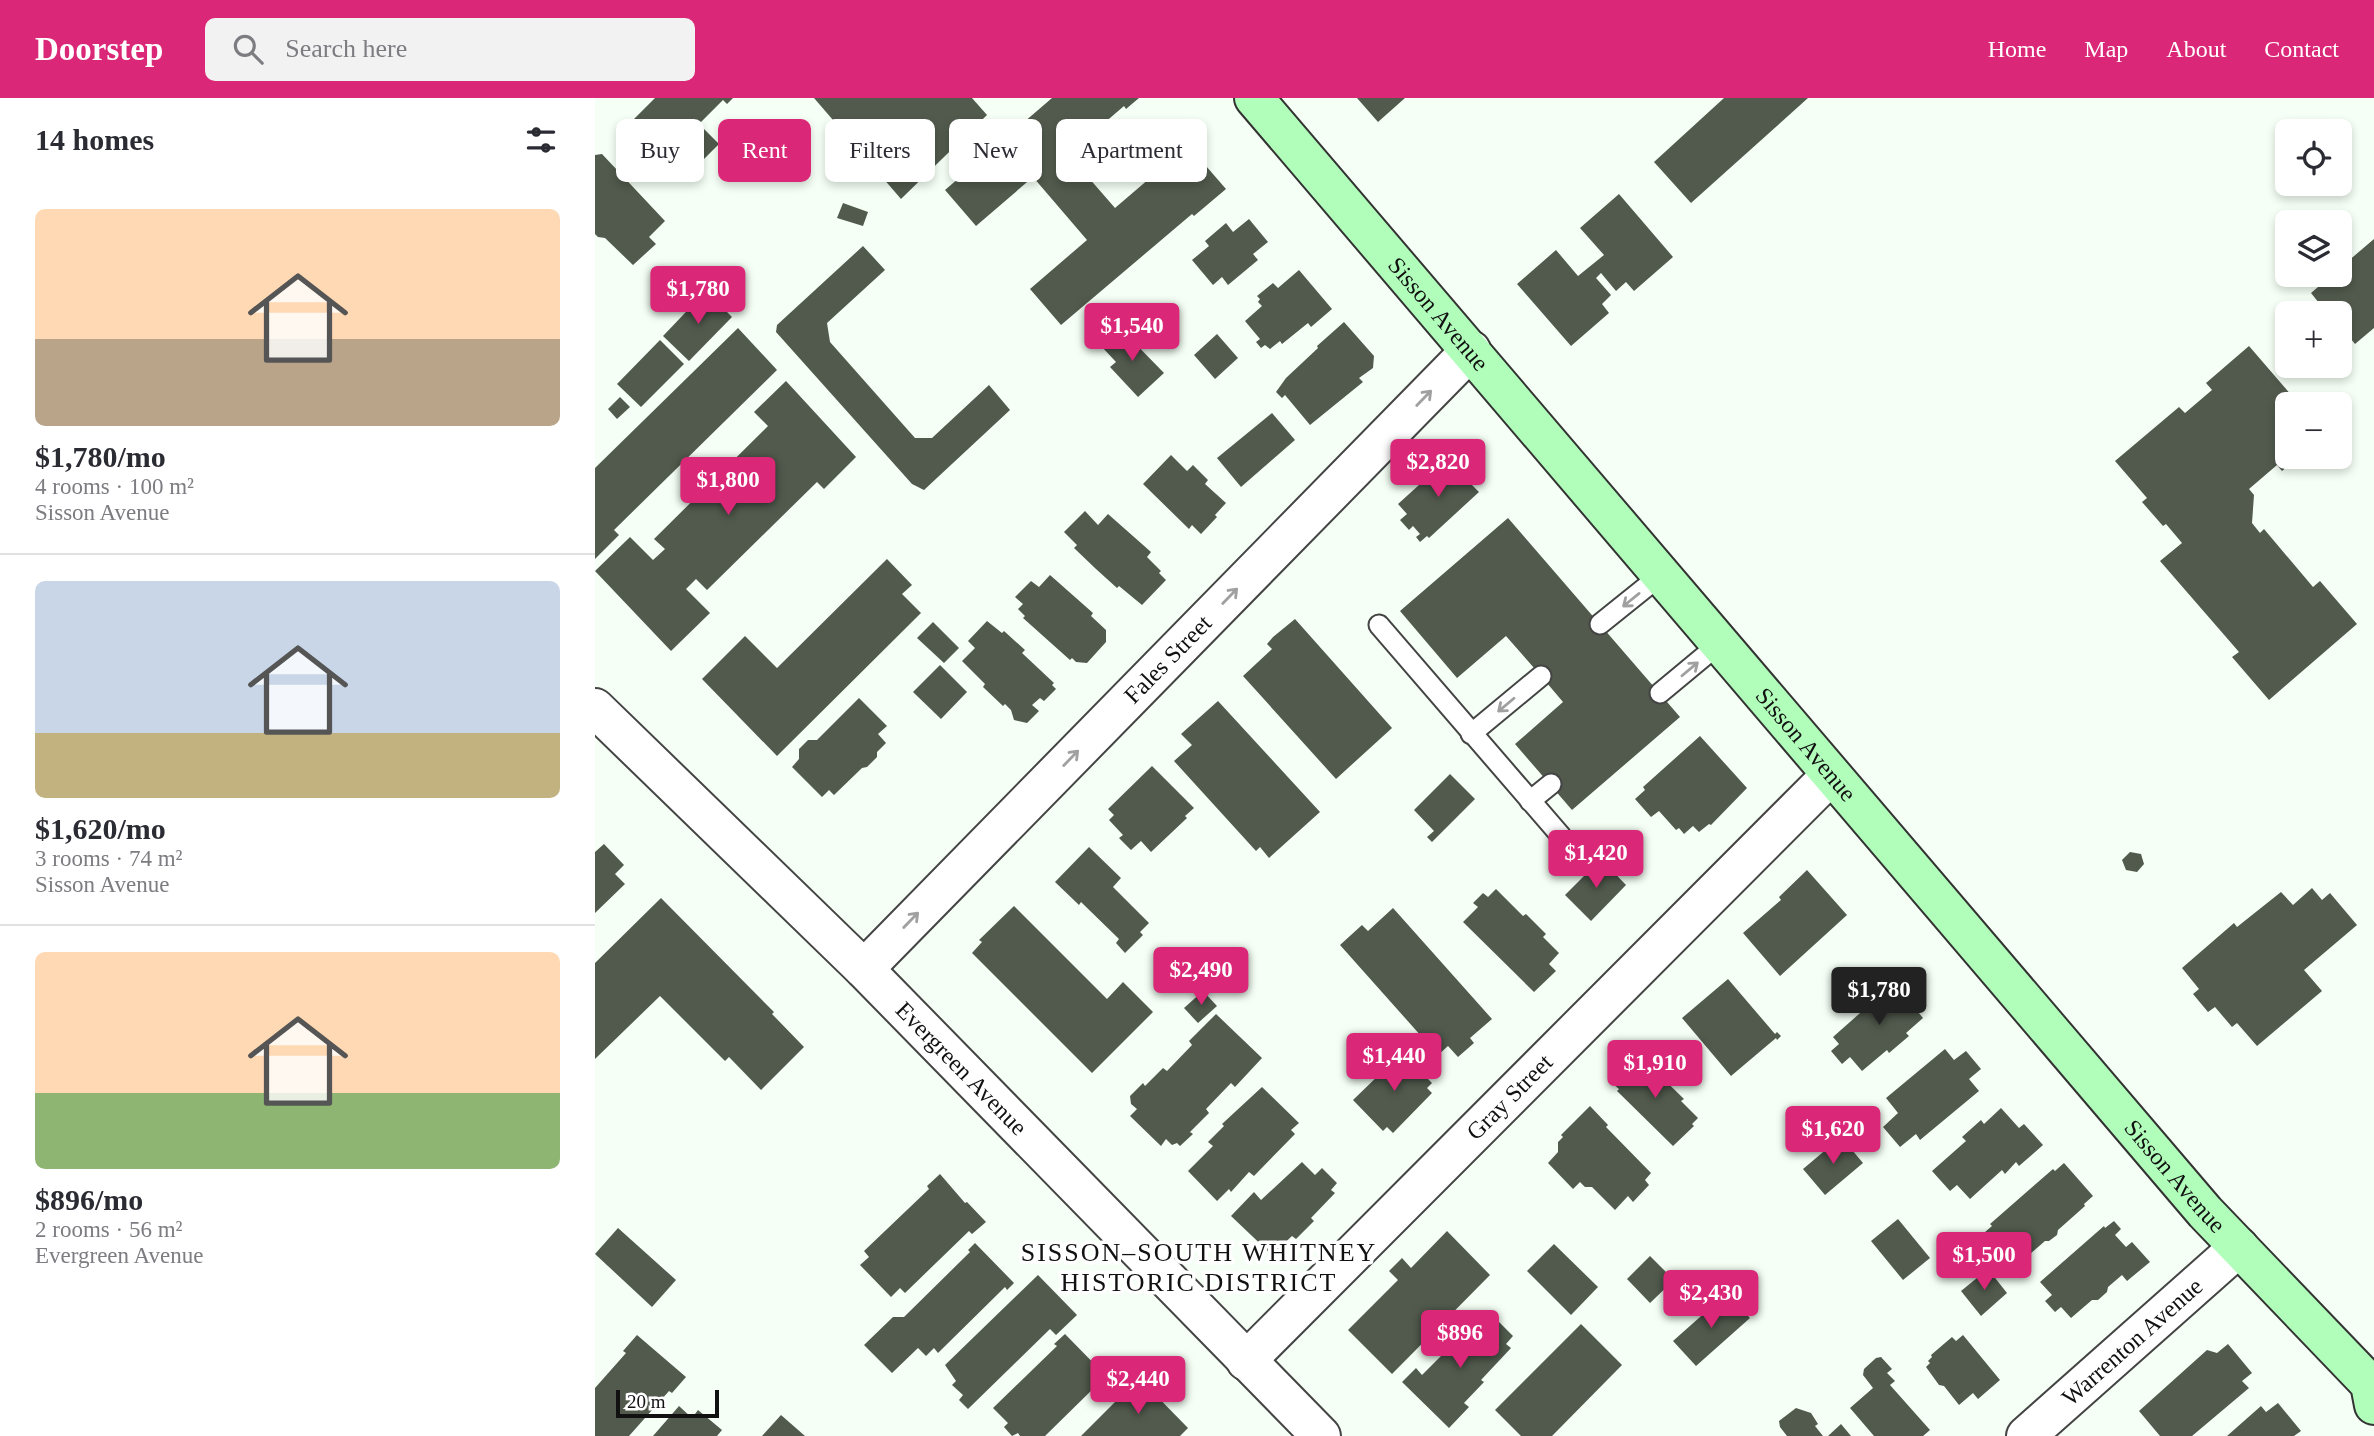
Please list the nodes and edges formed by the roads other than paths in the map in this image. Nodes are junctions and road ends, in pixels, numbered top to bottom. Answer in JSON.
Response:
{"nodes":[{"id":1,"x":1254,"y":98,"type":"edge"},
{"id":2,"x":1471,"y":350,"type":"junction"},
{"id":3,"x":1661,"y":575,"type":"junction"},
{"id":4,"x":1600,"y":624,"type":"dead end"},
{"id":5,"x":1379,"y":625,"type":"dead end"},
{"id":6,"x":1720,"y":644,"type":"junction"},
{"id":7,"x":1541,"y":676,"type":"dead end"},
{"id":8,"x":1660,"y":693,"type":"dead end"},
{"id":9,"x":595,"y":708,"type":"edge"},
{"id":10,"x":1471,"y":734,"type":"junction"},
{"id":11,"x":1832,"y":775,"type":"junction"},
{"id":12,"x":1551,"y":784,"type":"dead end"},
{"id":13,"x":1531,"y":801,"type":"junction"},
{"id":14,"x":1561,"y":836,"type":"dead end"},
{"id":15,"x":864,"y":969,"type":"junction"},
{"id":16,"x":2239,"y":1247,"type":"junction"},
{"id":17,"x":1246,"y":1362,"type":"junction"},
{"id":18,"x":2373,"y":1391,"type":"edge"},
{"id":19,"x":1321,"y":1436,"type":"edge"},
{"id":20,"x":2025,"y":1436,"type":"edge"}],
"edges":[{"from":1,"to":2,"type":"main road","name":"Sisson Avenue"},
{"from":2,"to":3,"type":"main road","name":"Sisson Avenue"},
{"from":15,"to":2,"type":"street","name":"Fales Street","one_way":true},
{"from":3,"to":4,"type":"lane","one_way":true},
{"from":3,"to":6,"type":"main road","name":"Sisson Avenue"},
{"from":5,"to":10,"type":"lane"},
{"from":8,"to":6,"type":"lane","one_way":true},
{"from":6,"to":11,"type":"main road","name":"Sisson Avenue"},
{"from":7,"to":10,"type":"lane","one_way":true},
{"from":9,"to":15,"type":"street","name":"Evergreen Avenue"},
{"from":10,"to":13,"type":"lane"},
{"from":11,"to":16,"type":"main road","name":"Sisson Avenue"},
{"from":11,"to":17,"type":"street","name":"Gray Street"},
{"from":12,"to":13,"type":"lane"},
{"from":13,"to":14,"type":"lane"},
{"from":15,"to":17,"type":"street","name":"Evergreen Avenue"},
{"from":16,"to":18,"type":"main road","name":"Sisson Avenue"},
{"from":16,"to":20,"type":"street","name":"Warrenton Avenue"},
{"from":17,"to":19,"type":"street","name":"Evergreen Avenue"}]}
